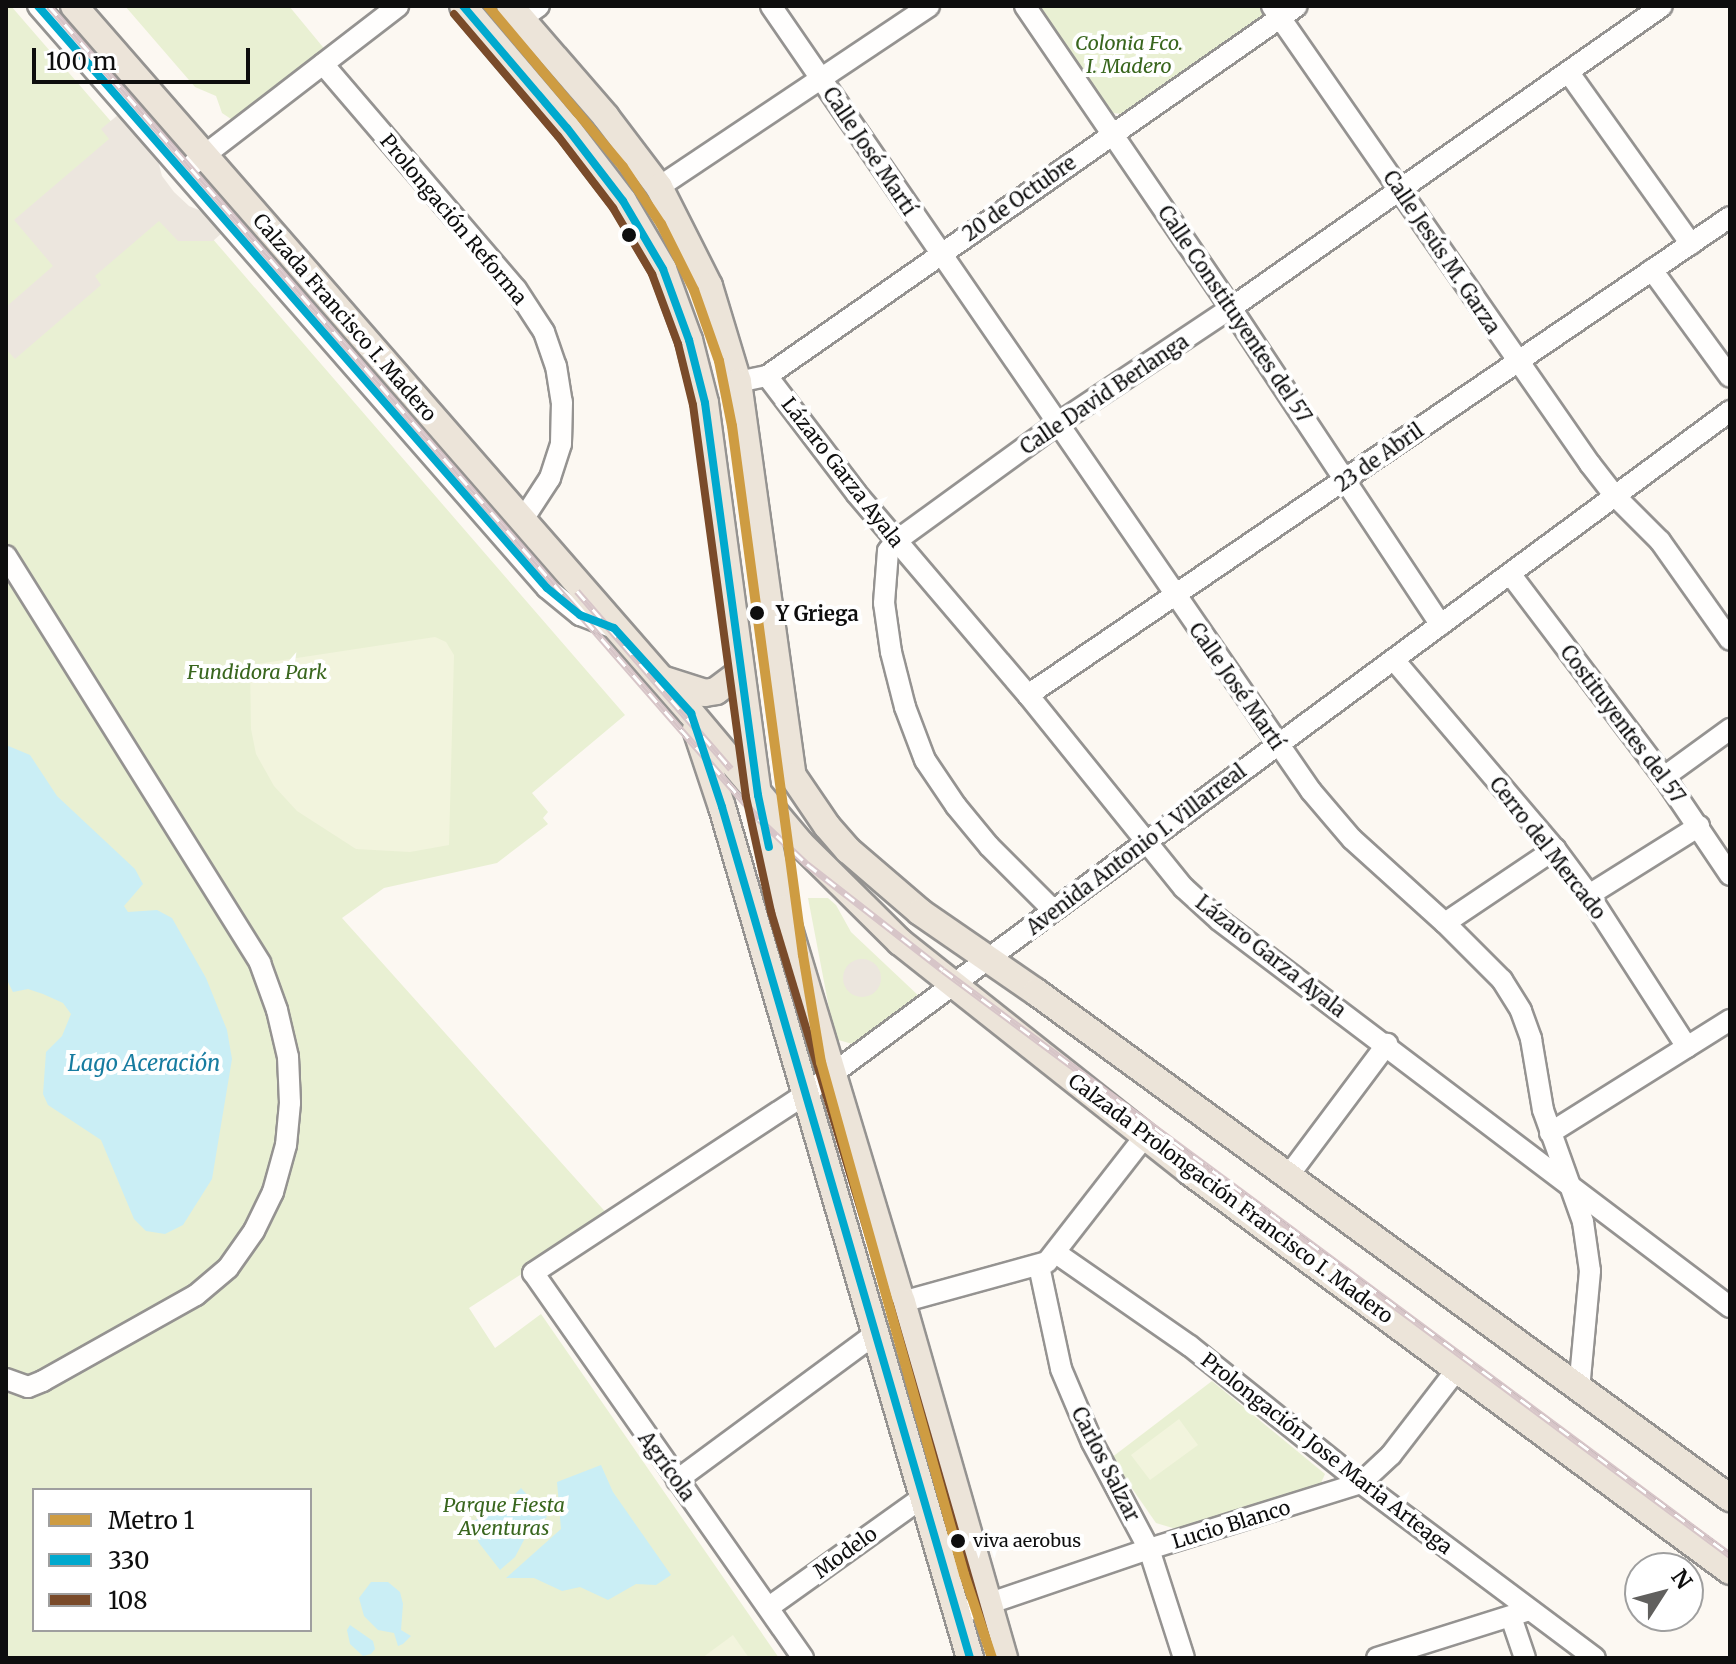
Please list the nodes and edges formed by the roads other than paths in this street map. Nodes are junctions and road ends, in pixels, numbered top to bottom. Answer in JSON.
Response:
{"nodes":[{"id":1,"x":38,"y":6,"type":"edge"},
{"id":2,"x":74,"y":6,"type":"edge"},
{"id":3,"x":398,"y":6,"type":"edge"},
{"id":4,"x":463,"y":6,"type":"edge"},
{"id":5,"x":771,"y":6,"type":"edge"},
{"id":6,"x":929,"y":6,"type":"edge"},
{"id":7,"x":1025,"y":6,"type":"edge"},
{"id":8,"x":1662,"y":6,"type":"edge"},
{"id":9,"x":523,"y":10,"type":"edge"},
{"id":10,"x":1283,"y":10,"type":"edge"},
{"id":11,"x":323,"y":64,"type":"junction"},
{"id":12,"x":1569,"y":73,"type":"junction"},
{"id":13,"x":821,"y":79,"type":"junction"},
{"id":14,"x":1114,"y":133,"type":"junction"},
{"id":15,"x":204,"y":155,"type":"junction"},
{"id":16,"x":184,"y":172,"type":"junction"},
{"id":17,"x":659,"y":187,"type":"junction"},
{"id":18,"x":1400,"y":189,"type":"junction"},
{"id":19,"x":1730,"y":217,"type":"edge"},
{"id":20,"x":1691,"y":244,"type":"junction"},
{"id":21,"x":939,"y":253,"type":"junction"},
{"id":22,"x":1652,"y":270,"type":"junction"},
{"id":23,"x":1231,"y":308,"type":"junction"},
{"id":24,"x":731,"y":353,"type":"junction"},
{"id":25,"x":1517,"y":361,"type":"junction"},
{"id":26,"x":767,"y":376,"type":"junction"},
{"id":27,"x":1730,"y":377,"type":"edge"},
{"id":28,"x":738,"y":382,"type":"junction"},
{"id":29,"x":705,"y":403,"type":"junction"},
{"id":30,"x":1730,"y":411,"type":"edge"},
{"id":31,"x":1057,"y":424,"type":"junction"},
{"id":32,"x":1346,"y":480,"type":"junction"},
{"id":33,"x":1615,"y":496,"type":"junction"},
{"id":34,"x":522,"y":521,"type":"junction"},
{"id":35,"x":896,"y":541,"type":"junction"},
{"id":36,"x":6,"y":556,"type":"edge"},
{"id":37,"x":1511,"y":575,"type":"junction"},
{"id":38,"x":1174,"y":596,"type":"junction"},
{"id":39,"x":1441,"y":625,"type":"junction"},
{"id":40,"x":614,"y":628,"type":"junction"},
{"id":41,"x":1730,"y":640,"type":"edge"},
{"id":42,"x":1394,"y":660,"type":"junction"},
{"id":43,"x":740,"y":673,"type":"junction"},
{"id":44,"x":658,"y":676,"type":"junction"},
{"id":45,"x":1028,"y":695,"type":"junction"},
{"id":46,"x":691,"y":713,"type":"junction"},
{"id":47,"x":1730,"y":729,"type":"edge"},
{"id":48,"x":1278,"y":744,"type":"junction"},
{"id":49,"x":1664,"y":777,"type":"junction"},
{"id":50,"x":758,"y":795,"type":"junction"},
{"id":51,"x":1699,"y":826,"type":"junction"},
{"id":52,"x":1144,"y":841,"type":"junction"},
{"id":53,"x":1555,"y":849,"type":"junction"},
{"id":54,"x":1730,"y":875,"type":"edge"},
{"id":55,"x":1589,"y":895,"type":"junction"},
{"id":56,"x":1052,"y":909,"type":"junction"},
{"id":57,"x":1445,"y":923,"type":"junction"},
{"id":58,"x":989,"y":960,"type":"junction"},
{"id":59,"x":953,"y":987,"type":"junction"},
{"id":60,"x":1730,"y":1020,"type":"edge"},
{"id":61,"x":1387,"y":1044,"type":"junction"},
{"id":62,"x":1687,"y":1047,"type":"junction"},
{"id":63,"x":834,"y":1072,"type":"junction"},
{"id":64,"x":805,"y":1094,"type":"junction"},
{"id":65,"x":1550,"y":1133,"type":"junction"},
{"id":66,"x":1145,"y":1136,"type":"junction"},
{"id":67,"x":1289,"y":1175,"type":"junction"},
{"id":68,"x":1568,"y":1184,"type":"junction"},
{"id":69,"x":1048,"y":1259,"type":"junction"},
{"id":70,"x":533,"y":1273,"type":"joint"},
{"id":71,"x":902,"y":1302,"type":"junction"},
{"id":72,"x":1730,"y":1307,"type":"edge"},
{"id":73,"x":875,"y":1334,"type":"junction"},
{"id":74,"x":1458,"y":1368,"type":"junction"},
{"id":75,"x":6,"y":1379,"type":"edge"},
{"id":76,"x":1579,"y":1390,"type":"junction"},
{"id":77,"x":677,"y":1480,"type":"junction"},
{"id":78,"x":1361,"y":1483,"type":"junction"},
{"id":79,"x":923,"y":1497,"type":"junction"},
{"id":80,"x":1730,"y":1498,"type":"edge"},
{"id":81,"x":1149,"y":1549,"type":"junction"},
{"id":82,"x":1730,"y":1571,"type":"edge"},
{"id":83,"x":989,"y":1602,"type":"junction"},
{"id":84,"x":769,"y":1607,"type":"junction"},
{"id":85,"x":958,"y":1614,"type":"junction"},
{"id":86,"x":1520,"y":1614,"type":"junction"},
{"id":87,"x":1432,"y":1650,"type":"edge"},
{"id":88,"x":803,"y":1658,"type":"edge"},
{"id":89,"x":970,"y":1658,"type":"edge"},
{"id":90,"x":1004,"y":1658,"type":"edge"},
{"id":91,"x":1184,"y":1658,"type":"edge"},
{"id":92,"x":1377,"y":1658,"type":"edge"},
{"id":93,"x":1525,"y":1658,"type":"edge"},
{"id":94,"x":1595,"y":1658,"type":"edge"}],
"edges":[{"from":1,"to":16,"type":"street","name":"Calzada Francisco I. Madero"},
{"from":2,"to":15,"type":"main road","name":"Calzada Francisco I. Madero"},
{"from":3,"to":11,"type":"street"},
{"from":4,"to":29,"type":"main road"},
{"from":5,"to":13,"type":"street","name":"Calle José Martí"},
{"from":6,"to":13,"type":"street"},
{"from":7,"to":14,"type":"street","name":"Calle Constituyentes del 57"},
{"from":8,"to":12,"type":"street","name":"Calle David Berlanga"},
{"from":9,"to":17,"type":"main road"},
{"from":10,"to":14,"type":"street","name":"20 de Octubre"},
{"from":10,"to":18,"type":"street","name":"Calle Jesús M. Garza"},
{"from":11,"to":15,"type":"street"},
{"from":11,"to":34,"type":"street","name":"Prolongación Reforma"},
{"from":12,"to":18,"type":"street","name":"Calle David Berlanga"},
{"from":12,"to":20,"type":"street"},
{"from":13,"to":17,"type":"street"},
{"from":13,"to":21,"type":"street","name":"Calle José Martí"},
{"from":14,"to":21,"type":"street","name":"20 de Octubre"},
{"from":14,"to":23,"type":"street","name":"Calle Constituyentes del 57"},
{"from":15,"to":16,"type":"street"},
{"from":15,"to":34,"type":"main road","name":"Calzada Francisco I. Madero"},
{"from":16,"to":40,"type":"street","name":"Calzada Francisco I. Madero"},
{"from":17,"to":24,"type":"main road"},
{"from":18,"to":23,"type":"street","name":"Calle David Berlanga"},
{"from":18,"to":25,"type":"street","name":"Calle Jesús M. Garza"},
{"from":19,"to":20,"type":"street","name":"23 de Abril"},
{"from":20,"to":22,"type":"street","name":"23 de Abril"},
{"from":21,"to":26,"type":"street","name":"20 de Octubre"},
{"from":21,"to":31,"type":"street","name":"Calle José Martí"},
{"from":22,"to":25,"type":"street","name":"23 de Abril"},
{"from":22,"to":27,"type":"street"},
{"from":23,"to":31,"type":"street","name":"Calle David Berlanga"},
{"from":23,"to":32,"type":"street","name":"Calle Constituyentes del 57"},
{"from":24,"to":28,"type":"main road"},
{"from":24,"to":29,"type":"main road"},
{"from":25,"to":32,"type":"street","name":"23 de Abril"},
{"from":25,"to":33,"type":"street","name":"Calle Jesús M. Garza"},
{"from":26,"to":28,"type":"street","name":"20 de Octubre"},
{"from":26,"to":35,"type":"street","name":"Lázaro Garza Ayala"},
{"from":28,"to":58,"type":"main road"},
{"from":29,"to":43,"type":"main road"},
{"from":30,"to":33,"type":"street","name":"Avenida Antonio I. Villarreal"},
{"from":31,"to":35,"type":"street","name":"Calle David Berlanga"},
{"from":31,"to":38,"type":"street","name":"Calle José Martí"},
{"from":32,"to":38,"type":"street","name":"23 de Abril"},
{"from":32,"to":39,"type":"street","name":"Calle Constituyentes del 57"},
{"from":33,"to":37,"type":"street","name":"Avenida Antonio I. Villarreal"},
{"from":33,"to":41,"type":"street","name":"Calle Jesús M. Garza"},
{"from":34,"to":40,"type":"main road","name":"Calzada Francisco I. Madero"},
{"from":35,"to":45,"type":"street","name":"Lázaro Garza Ayala"},
{"from":35,"to":56,"type":"street"},
{"from":36,"to":75,"type":"street"},
{"from":37,"to":39,"type":"street","name":"Avenida Antonio I. Villarreal"},
{"from":37,"to":49,"type":"street","name":"Costituyentes del 57"},
{"from":38,"to":45,"type":"street","name":"23 de Abril"},
{"from":38,"to":48,"type":"street","name":"Calle José Martí"},
{"from":39,"to":42,"type":"street","name":"Avenida Antonio I. Villarreal"},
{"from":40,"to":44,"type":"main road","name":"Calzada Francisco I. Madero"},
{"from":42,"to":48,"type":"street","name":"Avenida Antonio I. Villarreal"},
{"from":42,"to":53,"type":"street","name":"Cerro del Mercado"},
{"from":43,"to":44,"type":"main road"},
{"from":43,"to":50,"type":"main road"},
{"from":44,"to":46,"type":"main road","name":"Calzada Francisco I. Madero"},
{"from":45,"to":52,"type":"street","name":"Lázaro Garza Ayala"},
{"from":46,"to":50,"type":"main road","name":"Calzada Francisco I. Madero"},
{"from":46,"to":64,"type":"main road","name":"Calzada Francisco I. Madero"},
{"from":47,"to":49,"type":"street"},
{"from":48,"to":52,"type":"street","name":"Avenida Antonio I. Villarreal"},
{"from":48,"to":57,"type":"street","name":"Calle José Martí"},
{"from":49,"to":51,"type":"street","name":"Costituyentes del 57"},
{"from":50,"to":59,"type":"main road","name":"Calzada Prolongación Francisco I. Madero"},
{"from":50,"to":63,"type":"main road"},
{"from":51,"to":54,"type":"street","name":"Costituyentes del 57"},
{"from":51,"to":55,"type":"street"},
{"from":52,"to":56,"type":"street","name":"Avenida Antonio I. Villarreal"},
{"from":52,"to":61,"type":"street","name":"Lázaro Garza Ayala"},
{"from":53,"to":55,"type":"street","name":"Cerro del Mercado"},
{"from":53,"to":57,"type":"street"},
{"from":55,"to":62,"type":"street","name":"Cerro del Mercado"},
{"from":56,"to":58,"type":"street","name":"Avenida Antonio I. Villarreal"},
{"from":57,"to":65,"type":"street","name":"Calle José Martí"},
{"from":58,"to":59,"type":"street","name":"Avenida Antonio I. Villarreal"},
{"from":58,"to":67,"type":"main road"},
{"from":59,"to":63,"type":"street","name":"Avenida Antonio I. Villarreal"},
{"from":59,"to":66,"type":"main road","name":"Calzada Prolongación Francisco I. Madero"},
{"from":60,"to":62,"type":"street"},
{"from":61,"to":67,"type":"street"},
{"from":61,"to":68,"type":"street","name":"Lázaro Garza Ayala"},
{"from":62,"to":65,"type":"street"},
{"from":63,"to":64,"type":"street","name":"Avenida Antonio I. Villarreal"},
{"from":63,"to":71,"type":"main road"},
{"from":64,"to":70,"type":"street","name":"Avenida Antonio I. Villarreal"},
{"from":64,"to":73,"type":"main road","name":"Calzada Francisco I. Madero"},
{"from":65,"to":68,"type":"street","name":"Calle José Martí"},
{"from":66,"to":69,"type":"street"},
{"from":66,"to":74,"type":"main road","name":"Calzada Prolongación Francisco I. Madero"},
{"from":67,"to":76,"type":"main road"},
{"from":68,"to":72,"type":"street","name":"Lázaro Garza Ayala"},
{"from":68,"to":76,"type":"street","name":"Calle José Martí"},
{"from":69,"to":71,"type":"street"},
{"from":69,"to":78,"type":"street","name":"Prolongación Jose Maria Arteaga"},
{"from":69,"to":81,"type":"street","name":"Carlos Salzar"},
{"from":70,"to":77,"type":"street","name":"Agrícola"},
{"from":71,"to":83,"type":"main road"},
{"from":73,"to":77,"type":"street"},
{"from":73,"to":79,"type":"main road","name":"Calzada Francisco I. Madero"},
{"from":74,"to":78,"type":"street","name":"Lucio Blanco"},
{"from":74,"to":82,"type":"main road","name":"Calzada Prolongación Francisco I. Madero"},
{"from":76,"to":80,"type":"main road"},
{"from":77,"to":84,"type":"street","name":"Agrícola"},
{"from":78,"to":81,"type":"street","name":"Lucio Blanco"},
{"from":78,"to":86,"type":"street","name":"Prolongación Jose Maria Arteaga"},
{"from":79,"to":84,"type":"street","name":"Modelo"},
{"from":79,"to":85,"type":"main road","name":"Calzada Francisco I. Madero"},
{"from":81,"to":83,"type":"street","name":"Lucio Blanco"},
{"from":81,"to":91,"type":"street","name":"Carlos Salzar"},
{"from":83,"to":85,"type":"street","name":"Lucio Blanco"},
{"from":83,"to":90,"type":"main road"},
{"from":84,"to":88,"type":"street","name":"Agrícola"},
{"from":85,"to":89,"type":"main road","name":"Calzada Francisco I. Madero"},
{"from":86,"to":87,"type":"street"},
{"from":86,"to":93,"type":"street"},
{"from":86,"to":94,"type":"street","name":"Prolongación Jose Maria Arteaga"},
{"from":87,"to":92,"type":"street"}]}
